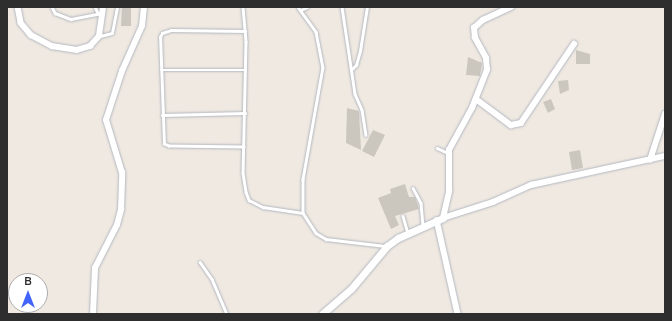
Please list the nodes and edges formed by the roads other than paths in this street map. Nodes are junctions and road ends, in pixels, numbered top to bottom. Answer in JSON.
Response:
{"nodes":[{"id":1,"x":18,"y":7,"type":"edge"},
{"id":2,"x":52,"y":7,"type":"edge"},
{"id":3,"x":95,"y":7,"type":"edge"},
{"id":4,"x":117,"y":7,"type":"edge"},
{"id":5,"x":144,"y":7,"type":"edge"},
{"id":6,"x":243,"y":7,"type":"edge"},
{"id":7,"x":298,"y":7,"type":"edge"},
{"id":8,"x":307,"y":7,"type":"edge"},
{"id":9,"x":342,"y":7,"type":"edge"},
{"id":10,"x":367,"y":7,"type":"edge"},
{"id":11,"x":511,"y":7,"type":"edge"},
{"id":12,"x":301,"y":10,"type":"junction"},
{"id":13,"x":101,"y":11,"type":"edge"},
{"id":14,"x":245,"y":31,"type":"junction"},
{"id":15,"x":99,"y":36,"type":"junction"},
{"id":16,"x":574,"y":44,"type":"dead end"},
{"id":17,"x":351,"y":69,"type":"junction"},
{"id":18,"x":161,"y":70,"type":"junction"},
{"id":19,"x":246,"y":70,"type":"junction"},
{"id":20,"x":476,"y":98,"type":"junction"},
{"id":21,"x":245,"y":113,"type":"junction"},
{"id":22,"x":665,"y":114,"type":"edge"},
{"id":23,"x":162,"y":115,"type":"junction"},
{"id":24,"x":366,"y":135,"type":"dead end"},
{"id":25,"x":244,"y":146,"type":"junction"},
{"id":26,"x":437,"y":148,"type":"dead end"},
{"id":27,"x":448,"y":154,"type":"junction"},
{"id":28,"x":665,"y":156,"type":"edge"},
{"id":29,"x":650,"y":160,"type":"junction"},
{"id":30,"x":414,"y":188,"type":"dead end"},
{"id":31,"x":303,"y":213,"type":"junction"},
{"id":32,"x":403,"y":216,"type":"dead end"},
{"id":33,"x":440,"y":219,"type":"junction"},
{"id":34,"x":423,"y":226,"type":"junction"},
{"id":35,"x":408,"y":233,"type":"junction"},
{"id":36,"x":387,"y":246,"type":"junction"},
{"id":37,"x":200,"y":262,"type":"dead end"},
{"id":38,"x":93,"y":314,"type":"edge"},
{"id":39,"x":227,"y":314,"type":"edge"},
{"id":40,"x":322,"y":314,"type":"edge"},
{"id":41,"x":458,"y":314,"type":"edge"}],
"edges":[{"from":1,"to":15,"type":"street"},
{"from":2,"to":13,"type":"lane"},
{"from":3,"to":13,"type":"lane"},
{"from":4,"to":15,"type":"lane"},
{"from":5,"to":38,"type":"street"},
{"from":6,"to":14,"type":"lane"},
{"from":7,"to":12,"type":"lane"},
{"from":8,"to":12,"type":"lane"},
{"from":9,"to":17,"type":"lane"},
{"from":10,"to":17,"type":"lane"},
{"from":11,"to":20,"type":"street"},
{"from":12,"to":31,"type":"lane"},
{"from":13,"to":15,"type":"street"},
{"from":14,"to":18,"type":"lane"},
{"from":14,"to":19,"type":"lane"},
{"from":16,"to":20,"type":"street"},
{"from":17,"to":24,"type":"lane"},
{"from":18,"to":19,"type":"lane"},
{"from":18,"to":23,"type":"lane"},
{"from":19,"to":21,"type":"lane"},
{"from":20,"to":27,"type":"street"},
{"from":21,"to":23,"type":"lane"},
{"from":21,"to":25,"type":"lane"},
{"from":22,"to":29,"type":"street"},
{"from":23,"to":25,"type":"lane"},
{"from":25,"to":31,"type":"lane"},
{"from":26,"to":27,"type":"lane"},
{"from":27,"to":33,"type":"street"},
{"from":28,"to":29,"type":"street"},
{"from":29,"to":33,"type":"street"},
{"from":30,"to":34,"type":"lane"},
{"from":31,"to":36,"type":"lane"},
{"from":32,"to":35,"type":"lane"},
{"from":33,"to":34,"type":"street"},
{"from":33,"to":41,"type":"street"},
{"from":34,"to":35,"type":"street"},
{"from":35,"to":36,"type":"street"},
{"from":36,"to":40,"type":"street"},
{"from":37,"to":39,"type":"lane"}]}
